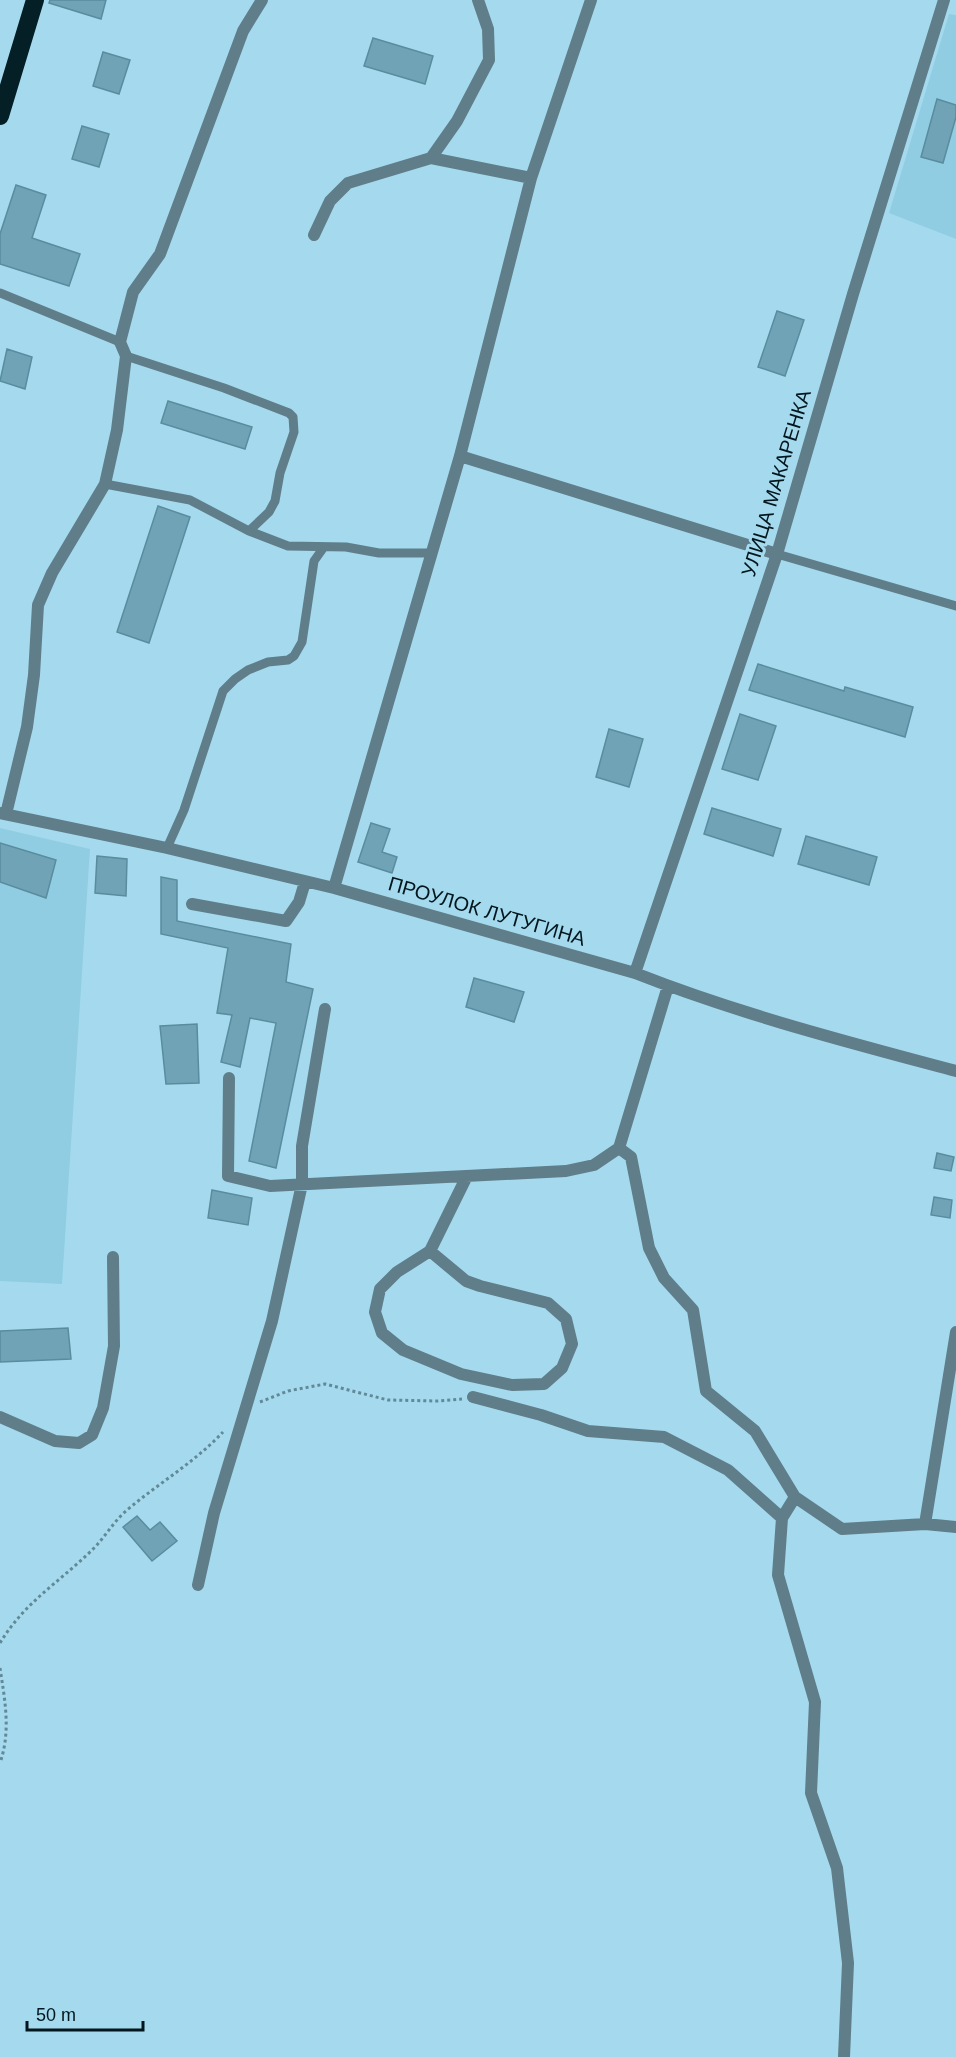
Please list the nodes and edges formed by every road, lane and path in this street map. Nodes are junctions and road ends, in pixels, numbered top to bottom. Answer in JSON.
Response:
{"nodes":[{"id":1,"x":35,"y":0,"type":"edge"},
{"id":2,"x":261,"y":0,"type":"edge"},
{"id":3,"x":478,"y":0,"type":"edge"},
{"id":4,"x":591,"y":0,"type":"edge"},
{"id":5,"x":945,"y":0,"type":"edge"},
{"id":6,"x":956,"y":3,"type":"edge"},
{"id":7,"x":0,"y":116,"type":"edge"},
{"id":8,"x":431,"y":158,"type":"junction"},
{"id":9,"x":531,"y":178,"type":"junction"},
{"id":10,"x":314,"y":235,"type":"dead end"},
{"id":11,"x":0,"y":292,"type":"edge"},
{"id":12,"x":120,"y":342,"type":"junction"},
{"id":13,"x":126,"y":356,"type":"junction"},
{"id":14,"x":460,"y":456,"type":"junction"},
{"id":15,"x":105,"y":484,"type":"junction"},
{"id":16,"x":249,"y":531,"type":"junction"},
{"id":17,"x":324,"y":547,"type":"junction"},
{"id":18,"x":431,"y":553,"type":"junction"},
{"id":19,"x":777,"y":555,"type":"junction"},
{"id":20,"x":956,"y":606,"type":"edge"},
{"id":21,"x":3,"y":813,"type":"edge"},
{"id":22,"x":167,"y":848,"type":"junction"},
{"id":23,"x":305,"y":882,"type":"junction"},
{"id":24,"x":334,"y":888,"type":"junction"},
{"id":25,"x":192,"y":904,"type":"dead end"},
{"id":26,"x":635,"y":973,"type":"junction"},
{"id":27,"x":668,"y":986,"type":"junction"},
{"id":28,"x":325,"y":1009,"type":"dead end"},
{"id":29,"x":956,"y":1071,"type":"edge"},
{"id":30,"x":229,"y":1078,"type":"dead end"},
{"id":31,"x":619,"y":1148,"type":"junction"},
{"id":32,"x":467,"y":1176,"type":"junction"},
{"id":33,"x":302,"y":1184,"type":"junction"},
{"id":34,"x":430,"y":1251,"type":"junction"},
{"id":35,"x":113,"y":1257,"type":"dead end"},
{"id":36,"x":956,"y":1332,"type":"edge"},
{"id":37,"x":473,"y":1397,"type":"dead end"},
{"id":38,"x":0,"y":1417,"type":"edge"},
{"id":39,"x":795,"y":1497,"type":"junction"},
{"id":40,"x":782,"y":1518,"type":"junction"},
{"id":41,"x":925,"y":1524,"type":"junction"},
{"id":42,"x":956,"y":1527,"type":"edge"},
{"id":43,"x":198,"y":1585,"type":"dead end"},
{"id":44,"x":0,"y":1668,"type":"edge"},
{"id":45,"x":0,"y":1763,"type":"edge"},
{"id":46,"x":844,"y":2057,"type":"edge"}],
"edges":[{"from":1,"to":7,"type":"highway"},
{"from":2,"to":12,"type":"street"},
{"from":3,"to":8,"type":"street"},
{"from":4,"to":9,"type":"street"},
{"from":5,"to":6,"type":"street"},
{"from":5,"to":19,"type":"street","name":"УЛИЦА МАКАРЕНКА"},
{"from":8,"to":9,"type":"street"},
{"from":8,"to":10,"type":"street"},
{"from":9,"to":14,"type":"street"},
{"from":11,"to":12,"type":"lane"},
{"from":12,"to":13,"type":"street"},
{"from":13,"to":15,"type":"street"},
{"from":13,"to":16,"type":"lane"},
{"from":14,"to":18,"type":"street"},
{"from":14,"to":19,"type":"street"},
{"from":15,"to":16,"type":"lane"},
{"from":15,"to":21,"type":"street"},
{"from":16,"to":17,"type":"lane"},
{"from":17,"to":18,"type":"lane"},
{"from":17,"to":22,"type":"lane"},
{"from":18,"to":24,"type":"street"},
{"from":19,"to":20,"type":"lane"},
{"from":19,"to":26,"type":"street","name":"УЛИЦА МАКАРЕНКА"},
{"from":21,"to":22,"type":"street","name":"ПРОУЛОК ЛУТУГИНА"},
{"from":22,"to":23,"type":"street","name":"ПРОУЛОК ЛУТУГИНА"},
{"from":23,"to":24,"type":"street","name":"ПРОУЛОК ЛУТУГИНА"},
{"from":23,"to":25,"type":"street"},
{"from":24,"to":26,"type":"street","name":"ПРОУЛОК ЛУТУГИНА"},
{"from":26,"to":27,"type":"street","name":"ПРОУЛОК ЛУТУГИНА"},
{"from":27,"to":29,"type":"street","name":"ПРОУЛОК ЛУТУГИНА"},
{"from":27,"to":31,"type":"street"},
{"from":28,"to":33,"type":"street"},
{"from":30,"to":33,"type":"street"},
{"from":31,"to":32,"type":"street"},
{"from":31,"to":39,"type":"street"},
{"from":32,"to":33,"type":"street"},
{"from":32,"to":34,"type":"street"},
{"from":33,"to":43,"type":"street"},
{"from":34,"to":34,"type":"street"},
{"from":35,"to":38,"type":"street"},
{"from":36,"to":41,"type":"street"},
{"from":37,"to":40,"type":"street"},
{"from":39,"to":40,"type":"street"},
{"from":39,"to":41,"type":"street"},
{"from":40,"to":46,"type":"street"},
{"from":41,"to":42,"type":"street"},
{"from":44,"to":45,"type":"path"}]}
